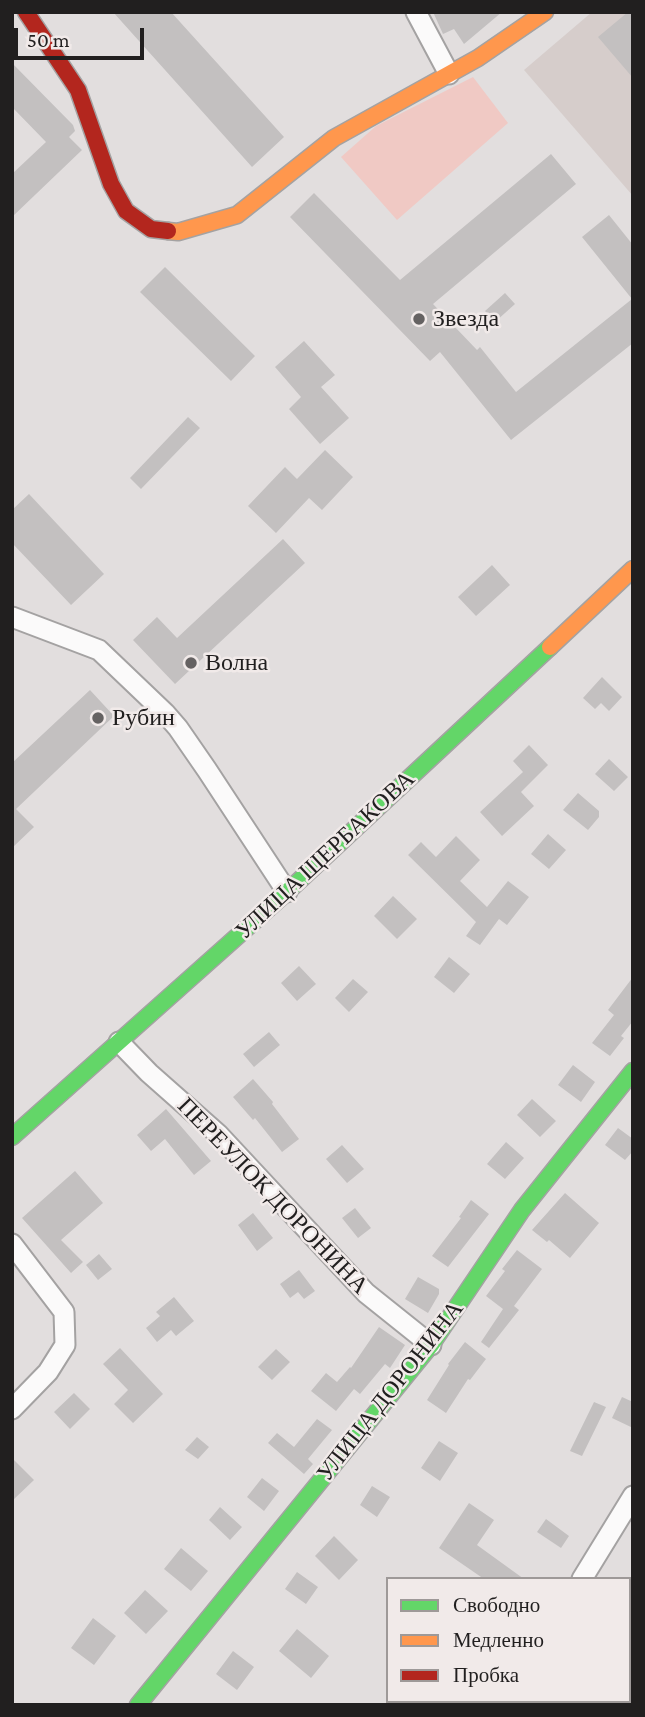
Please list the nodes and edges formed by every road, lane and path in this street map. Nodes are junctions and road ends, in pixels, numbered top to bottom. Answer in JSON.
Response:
{"nodes":[{"id":1,"x":26,"y":12,"type":"edge"},
{"id":2,"x":416,"y":12,"type":"edge"},
{"id":3,"x":545,"y":12,"type":"edge"},
{"id":4,"x":449,"y":74,"type":"junction"},
{"id":5,"x":633,"y":569,"type":"edge"},
{"id":6,"x":618,"y":583,"type":"junction"},
{"id":7,"x":633,"y":597,"type":"edge"},
{"id":8,"x":12,"y":617,"type":"edge"},
{"id":9,"x":287,"y":892,"type":"junction"},
{"id":10,"x":119,"y":1042,"type":"junction"},
{"id":11,"x":633,"y":1071,"type":"edge"},
{"id":12,"x":12,"y":1137,"type":"edge"},
{"id":13,"x":12,"y":1244,"type":"edge"},
{"id":14,"x":431,"y":1345,"type":"junction"},
{"id":15,"x":12,"y":1409,"type":"edge"},
{"id":16,"x":633,"y":1496,"type":"edge"},
{"id":17,"x":583,"y":1577,"type":"edge"},
{"id":18,"x":138,"y":1705,"type":"edge"}],
"edges":[{"from":1,"to":4,"type":"street"},
{"from":2,"to":4,"type":"street"},
{"from":3,"to":4,"type":"street"},
{"from":5,"to":6,"type":"street","name":"УЛИЦА ЩЕРБАКОВА"},
{"from":6,"to":7,"type":"street"},
{"from":6,"to":9,"type":"street","name":"УЛИЦА ЩЕРБАКОВА"},
{"from":8,"to":9,"type":"street"},
{"from":9,"to":10,"type":"street","name":"УЛИЦА ЩЕРБАКОВА"},
{"from":10,"to":12,"type":"street","name":"УЛИЦА ЩЕРБАКОВА"},
{"from":10,"to":14,"type":"street","name":"ПЕРЕУЛОК ДОРОНИНА"},
{"from":11,"to":14,"type":"street","name":"УЛИЦА ДОРОНИНА"},
{"from":13,"to":15,"type":"street"},
{"from":14,"to":18,"type":"street","name":"УЛИЦА ДОРОНИНА"},
{"from":16,"to":17,"type":"street"}]}
